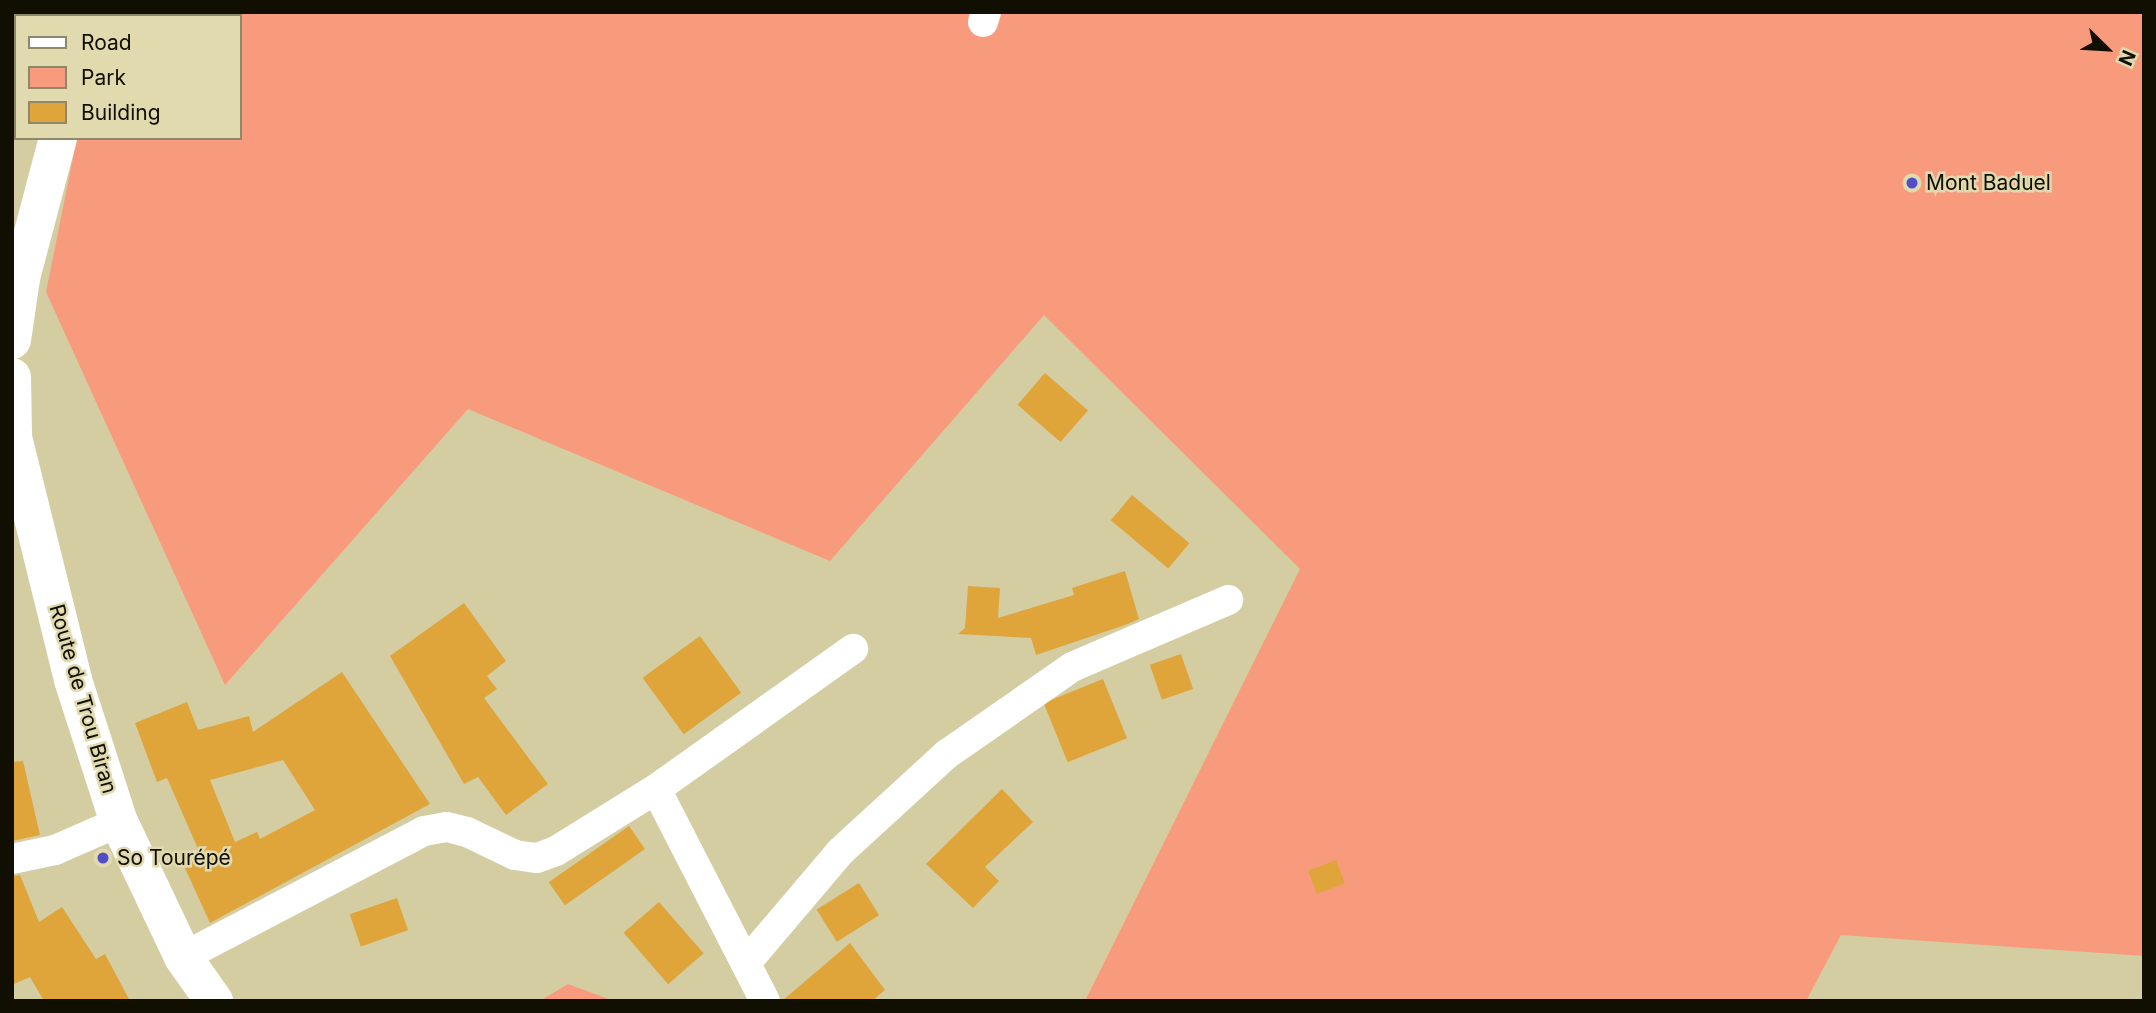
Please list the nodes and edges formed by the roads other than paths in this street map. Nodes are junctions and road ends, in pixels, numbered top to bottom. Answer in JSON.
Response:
{"nodes":[{"id":1,"x":57,"y":140,"type":"edge"},
{"id":2,"x":12,"y":340,"type":"edge"},
{"id":3,"x":12,"y":377,"type":"edge"},
{"id":4,"x":1228,"y":600,"type":"dead end"},
{"id":5,"x":853,"y":649,"type":"dead end"},
{"id":6,"x":656,"y":789,"type":"junction"},
{"id":7,"x":119,"y":822,"type":"junction"},
{"id":8,"x":12,"y":859,"type":"edge"},
{"id":9,"x":183,"y":957,"type":"junction"},
{"id":10,"x":746,"y":963,"type":"junction"},
{"id":11,"x":214,"y":1001,"type":"edge"},
{"id":12,"x":765,"y":1001,"type":"edge"}],
"edges":[{"from":1,"to":2,"type":"main road"},
{"from":3,"to":7,"type":"main road","name":"Route de Trou Biran"},
{"from":4,"to":10,"type":"street"},
{"from":5,"to":6,"type":"street"},
{"from":6,"to":9,"type":"street"},
{"from":6,"to":10,"type":"street"},
{"from":7,"to":8,"type":"street"},
{"from":7,"to":9,"type":"main road","name":"Route de Trou Biran"},
{"from":9,"to":11,"type":"main road","name":"Route de Trou Biran"},
{"from":10,"to":12,"type":"street"}]}
